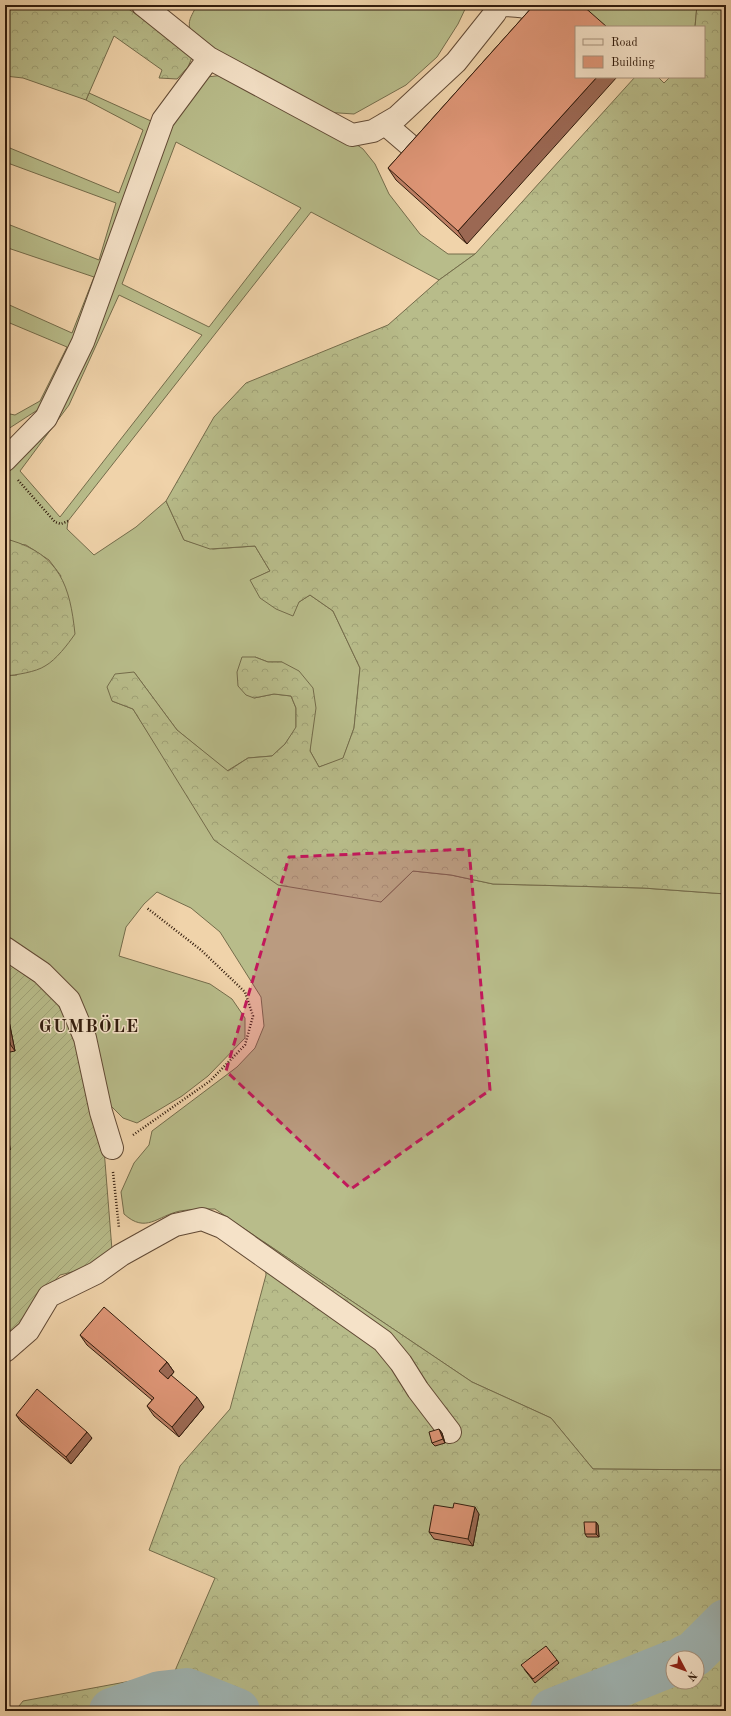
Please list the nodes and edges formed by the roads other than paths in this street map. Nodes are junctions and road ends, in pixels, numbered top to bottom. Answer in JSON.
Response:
{"nodes":[{"id":1,"x":143,"y":5,"type":"edge"},
{"id":2,"x":498,"y":5,"type":"edge"},
{"id":3,"x":543,"y":17,"type":"edge"},
{"id":4,"x":209,"y":58,"type":"junction"},
{"id":5,"x":385,"y":124,"type":"junction"},
{"id":6,"x":420,"y":154,"type":"edge"},
{"id":7,"x":10,"y":468,"type":"edge"},
{"id":8,"x":5,"y":948,"type":"edge"},
{"id":9,"x":112,"y":1148,"type":"road end"},
{"id":10,"x":5,"y":1351,"type":"edge"},
{"id":11,"x":450,"y":1432,"type":"dead end"}],
"edges":[{"from":1,"to":4,"type":"street"},
{"from":2,"to":3,"type":"street"},
{"from":2,"to":5,"type":"street"},
{"from":4,"to":5,"type":"street"},
{"from":4,"to":7,"type":"street"},
{"from":5,"to":6,"type":"street"},
{"from":8,"to":9,"type":"street"},
{"from":10,"to":11,"type":"street"}]}
